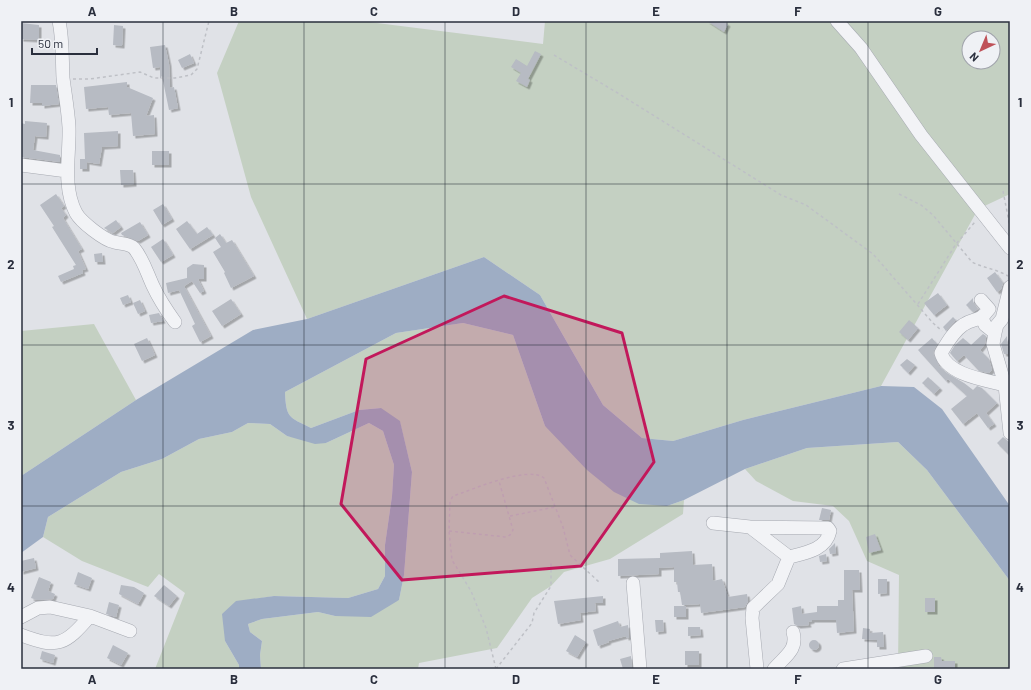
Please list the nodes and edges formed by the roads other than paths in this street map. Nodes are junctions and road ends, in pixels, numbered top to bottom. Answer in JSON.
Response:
{"nodes":[{"id":1,"x":60,"y":21,"type":"edge"},
{"id":2,"x":837,"y":21,"type":"edge"},
{"id":3,"x":21,"y":165,"type":"edge"},
{"id":4,"x":67,"y":171,"type":"junction"},
{"id":5,"x":1010,"y":248,"type":"edge"},
{"id":6,"x":1010,"y":287,"type":"edge"},
{"id":7,"x":981,"y":300,"type":"dead end"},
{"id":8,"x":982,"y":318,"type":"junction"},
{"id":9,"x":174,"y":322,"type":"dead end"},
{"id":10,"x":995,"y":333,"type":"junction"},
{"id":11,"x":1007,"y":392,"type":"edge"},
{"id":12,"x":1010,"y":433,"type":"edge"},
{"id":13,"x":713,"y":523,"type":"dead end"},
{"id":14,"x":750,"y":526,"type":"junction"},
{"id":15,"x":788,"y":557,"type":"junction"},
{"id":16,"x":633,"y":583,"type":"dead end"},
{"id":17,"x":90,"y":616,"type":"junction"},
{"id":18,"x":21,"y":617,"type":"edge"},
{"id":19,"x":130,"y":630,"type":"dead end"},
{"id":20,"x":793,"y":632,"type":"dead end"},
{"id":21,"x":21,"y":635,"type":"edge"},
{"id":22,"x":926,"y":656,"type":"dead end"},
{"id":23,"x":640,"y":669,"type":"edge"},
{"id":24,"x":757,"y":669,"type":"edge"},
{"id":25,"x":774,"y":669,"type":"edge"},
{"id":26,"x":843,"y":669,"type":"edge"}],
"edges":[{"from":1,"to":4,"type":"street"},
{"from":2,"to":5,"type":"street"},
{"from":3,"to":4,"type":"street"},
{"from":4,"to":9,"type":"street"},
{"from":6,"to":10,"type":"street"},
{"from":7,"to":8,"type":"street"},
{"from":8,"to":10,"type":"street"},
{"from":8,"to":11,"type":"street"},
{"from":10,"to":11,"type":"street"},
{"from":11,"to":12,"type":"street"},
{"from":13,"to":14,"type":"street"},
{"from":14,"to":15,"type":"street"},
{"from":14,"to":15,"type":"street"},
{"from":15,"to":24,"type":"street"},
{"from":16,"to":23,"type":"street"},
{"from":17,"to":18,"type":"street"},
{"from":17,"to":19,"type":"street"},
{"from":17,"to":21,"type":"street"},
{"from":20,"to":25,"type":"street"},
{"from":22,"to":26,"type":"street"}]}
